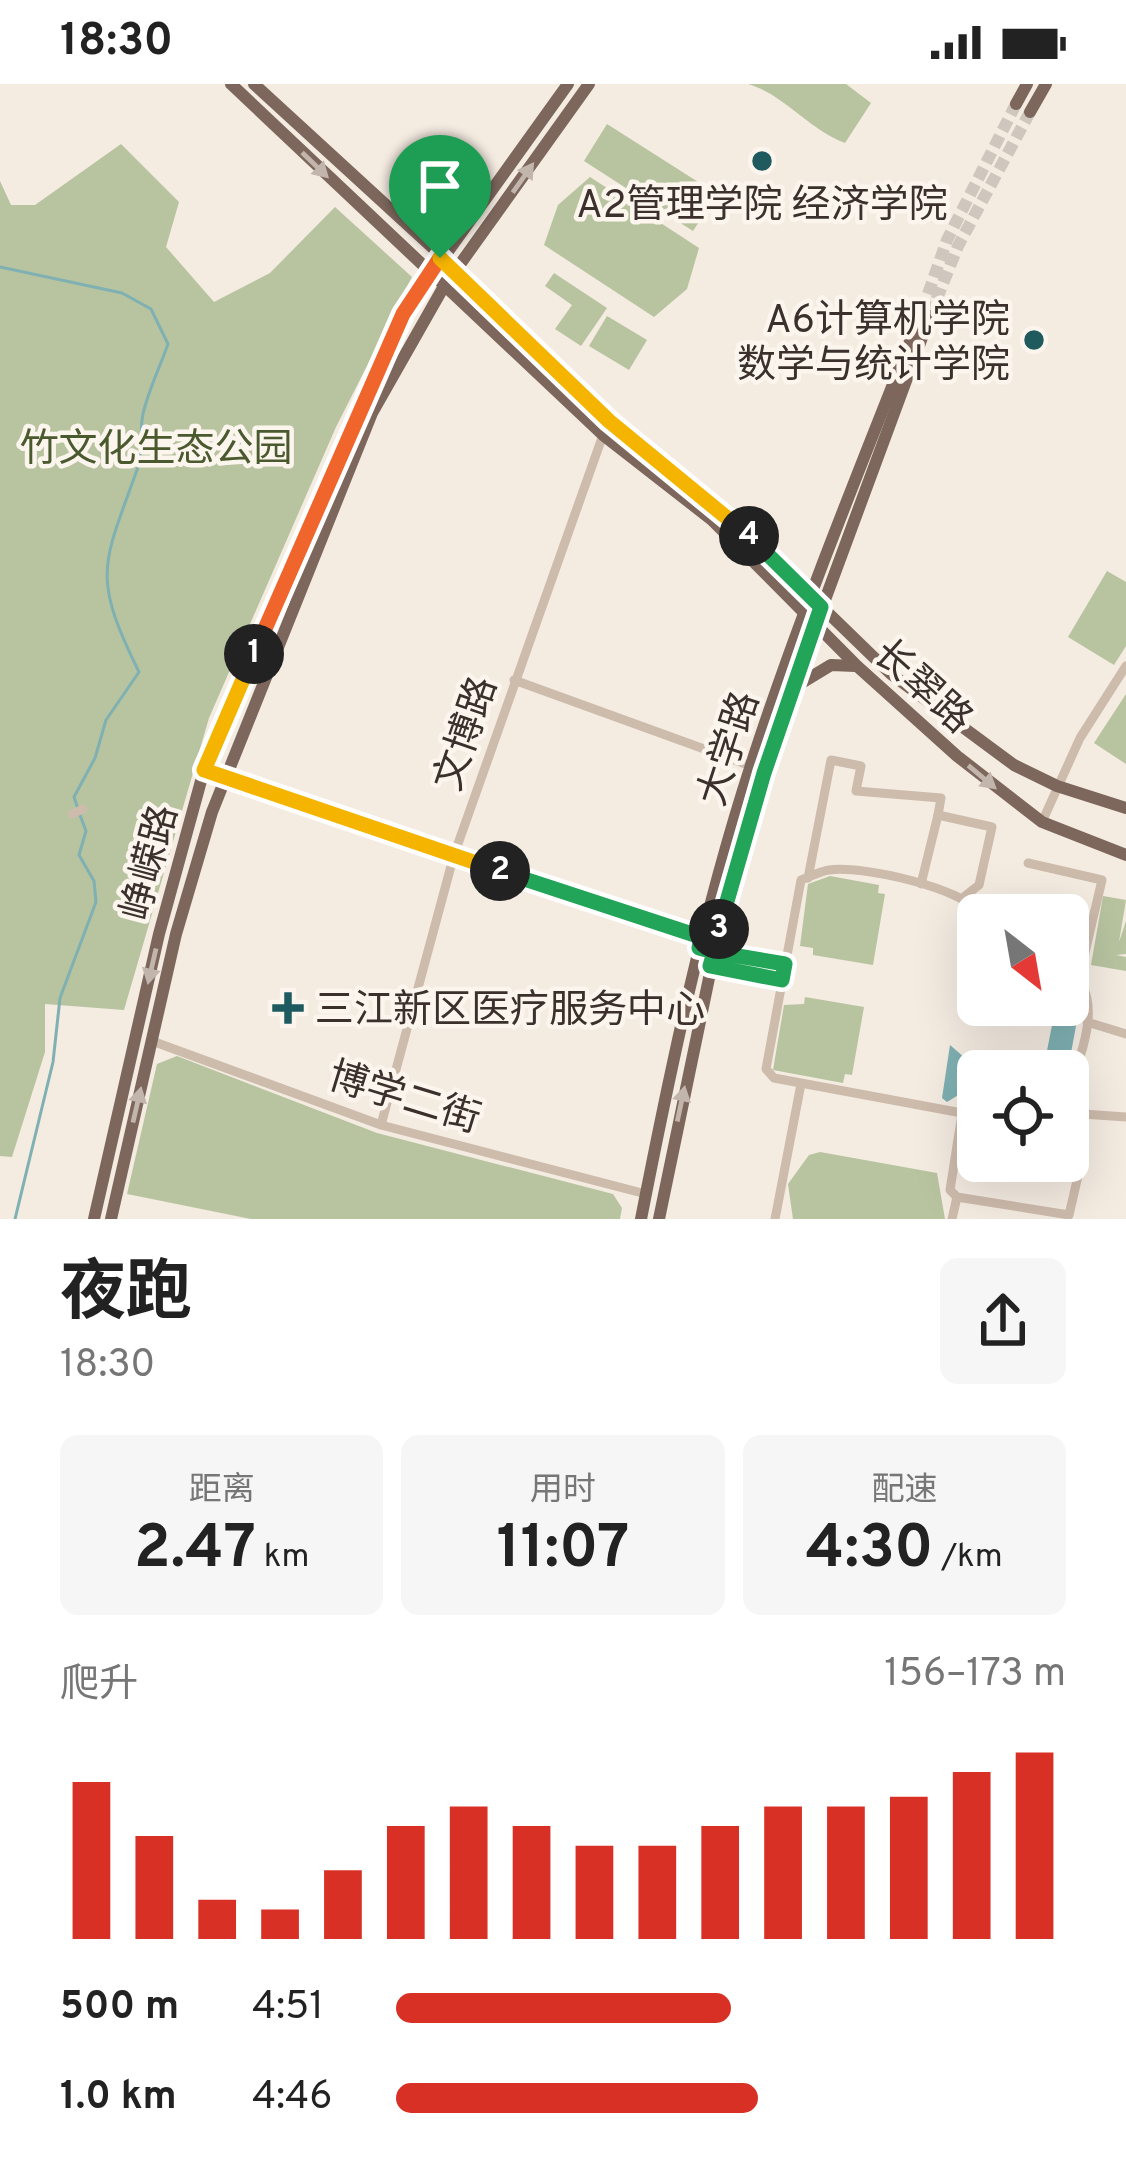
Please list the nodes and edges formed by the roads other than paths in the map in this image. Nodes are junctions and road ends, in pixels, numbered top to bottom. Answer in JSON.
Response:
{"nodes":[{"id":1,"x":231,"y":84,"type":"edge"},
{"id":2,"x":254,"y":84,"type":"edge"},
{"id":3,"x":568,"y":84,"type":"edge"},
{"id":4,"x":589,"y":84,"type":"edge"},
{"id":5,"x":1027,"y":84,"type":"edge"},
{"id":6,"x":1046,"y":84,"type":"edge"},
{"id":7,"x":1016,"y":104,"type":"tunnel mouth"},
{"id":8,"x":1030,"y":112,"type":"tunnel mouth"},
{"id":9,"x":440,"y":258,"type":"junction"},
{"id":10,"x":458,"y":272,"type":"junction"},
{"id":11,"x":428,"y":275,"type":"junction"},
{"id":12,"x":443,"y":288,"type":"junction"},
{"id":13,"x":603,"y":435,"type":"junction"},
{"id":14,"x":809,"y":596,"type":"junction"},
{"id":15,"x":821,"y":607,"type":"junction"},
{"id":16,"x":804,"y":612,"type":"junction"},
{"id":17,"x":815,"y":623,"type":"junction"},
{"id":18,"x":857,"y":666,"type":"junction"},
{"id":19,"x":1126,"y":666,"type":"edge"},
{"id":20,"x":514,"y":680,"type":"junction"},
{"id":21,"x":792,"y":689,"type":"junction"},
{"id":22,"x":751,"y":766,"type":"junction"},
{"id":23,"x":204,"y":770,"type":"junction"},
{"id":24,"x":225,"y":778,"type":"junction"},
{"id":25,"x":1058,"y":786,"type":"junction"},
{"id":26,"x":1126,"y":808,"type":"edge"},
{"id":27,"x":938,"y":814,"type":"junction"},
{"id":28,"x":1042,"y":822,"type":"junction"},
{"id":29,"x":454,"y":855,"type":"junction"},
{"id":30,"x":1126,"y":856,"type":"edge"},
{"id":31,"x":1028,"y":863,"type":"dead end"},
{"id":32,"x":808,"y":878,"type":"junction"},
{"id":33,"x":921,"y":884,"type":"junction"},
{"id":34,"x":958,"y":894,"type":"edge"},
{"id":35,"x":968,"y":894,"type":"edge"},
{"id":36,"x":1089,"y":935,"type":"edge"},
{"id":37,"x":698,"y":949,"type":"junction"},
{"id":38,"x":712,"y":959,"type":"junction"},
{"id":39,"x":785,"y":964,"type":"junction"},
{"id":40,"x":782,"y":980,"type":"junction"},
{"id":41,"x":1089,"y":1022,"type":"edge"},
{"id":42,"x":1126,"y":1034,"type":"edge"},
{"id":43,"x":152,"y":1042,"type":"junction"},
{"id":44,"x":801,"y":1084,"type":"junction"},
{"id":45,"x":957,"y":1113,"type":"edge"},
{"id":46,"x":1089,"y":1114,"type":"edge"},
{"id":47,"x":1126,"y":1117,"type":"edge"},
{"id":48,"x":381,"y":1125,"type":"junction"},
{"id":49,"x":957,"y":1146,"type":"edge"},
{"id":50,"x":1077,"y":1182,"type":"edge"},
{"id":51,"x":646,"y":1194,"type":"junction"},
{"id":52,"x":957,"y":1197,"type":"junction"},
{"id":53,"x":1069,"y":1216,"type":"edge"},
{"id":54,"x":94,"y":1219,"type":"edge"},
{"id":55,"x":111,"y":1219,"type":"edge"},
{"id":56,"x":641,"y":1219,"type":"edge"},
{"id":57,"x":659,"y":1219,"type":"edge"},
{"id":58,"x":775,"y":1219,"type":"edge"},
{"id":59,"x":952,"y":1219,"type":"edge"}],
"edges":[{"from":1,"to":11,"type":"main road","name":"长翠路","one_way":true},
{"from":2,"to":9,"type":"main road","name":"长翠路"},
{"from":3,"to":9,"type":"main road","name":"峥嵘路"},
{"from":10,"to":4,"type":"main road","name":"峥嵘路","one_way":true},
{"from":5,"to":7,"type":"main road"},
{"from":6,"to":8,"type":"main road"},
{"from":9,"to":10,"type":"main road","name":"长翠路"},
{"from":9,"to":11,"type":"main road","name":"峥嵘路"},
{"from":10,"to":12,"type":"main road","name":"峥嵘路"},
{"from":10,"to":14,"type":"main road","name":"长翠路"},
{"from":11,"to":12,"type":"main road","name":"长翠路"},
{"from":11,"to":23,"type":"main road","name":"峥嵘路"},
{"from":12,"to":13,"type":"main road","name":"长翠路"},
{"from":12,"to":24,"type":"main road","name":"峥嵘路"},
{"from":13,"to":16,"type":"main road","name":"长翠路"},
{"from":13,"to":20,"type":"street","name":"文博路"},
{"from":14,"to":15,"type":"main road","name":"长翠路"},
{"from":14,"to":15,"type":"main road","name":"大学路"},
{"from":14,"to":16,"type":"main road","name":"大学路"},
{"from":15,"to":17,"type":"main road","name":"大学路"},
{"from":15,"to":25,"type":"main road","name":"长翠路"},
{"from":16,"to":17,"type":"main road","name":"长翠路"},
{"from":16,"to":22,"type":"main road","name":"大学路"},
{"from":17,"to":18,"type":"main road","name":"长翠路"},
{"from":17,"to":21,"type":"main road","name":"大学路"},
{"from":18,"to":21,"type":"main road"},
{"from":18,"to":28,"type":"main road","name":"长翠路","one_way":true},
{"from":19,"to":25,"type":"street"},
{"from":20,"to":22,"type":"street"},
{"from":20,"to":29,"type":"street","name":"文博路"},
{"from":21,"to":38,"type":"main road","name":"大学路"},
{"from":22,"to":37,"type":"main road","name":"大学路"},
{"from":23,"to":24,"type":"street"},
{"from":23,"to":54,"type":"main road","name":"峥嵘路","one_way":true},
{"from":24,"to":29,"type":"street"},
{"from":24,"to":43,"type":"main road","name":"峥嵘路"},
{"from":25,"to":26,"type":"main road","name":"长翠路"},
{"from":25,"to":28,"type":"street"},
{"from":27,"to":32,"type":"street"},
{"from":27,"to":33,"type":"street"},
{"from":27,"to":35,"type":"street"},
{"from":28,"to":30,"type":"main road","name":"长翠路"},
{"from":29,"to":37,"type":"street"},
{"from":29,"to":48,"type":"street","name":"文博路"},
{"from":31,"to":36,"type":"street"},
{"from":32,"to":33,"type":"street"},
{"from":32,"to":39,"type":"street"},
{"from":33,"to":34,"type":"street"},
{"from":37,"to":38,"type":"street"},
{"from":37,"to":51,"type":"main road","name":"大学路"},
{"from":38,"to":39,"type":"street"},
{"from":38,"to":40,"type":"street"},
{"from":57,"to":38,"type":"main road","name":"大学路","one_way":true},
{"from":39,"to":40,"type":"street"},
{"from":40,"to":44,"type":"street"},
{"from":41,"to":42,"type":"street"},
{"from":43,"to":48,"type":"street","name":"博学二街"},
{"from":55,"to":43,"type":"main road","name":"峥嵘路","one_way":true},
{"from":44,"to":45,"type":"street"},
{"from":44,"to":58,"type":"street"},
{"from":46,"to":47,"type":"street"},
{"from":48,"to":51,"type":"street","name":"博学二街"},
{"from":49,"to":52,"type":"street"},
{"from":50,"to":53,"type":"street"},
{"from":51,"to":56,"type":"main road","name":"大学路"},
{"from":52,"to":53,"type":"street"},
{"from":52,"to":59,"type":"street"}]}
